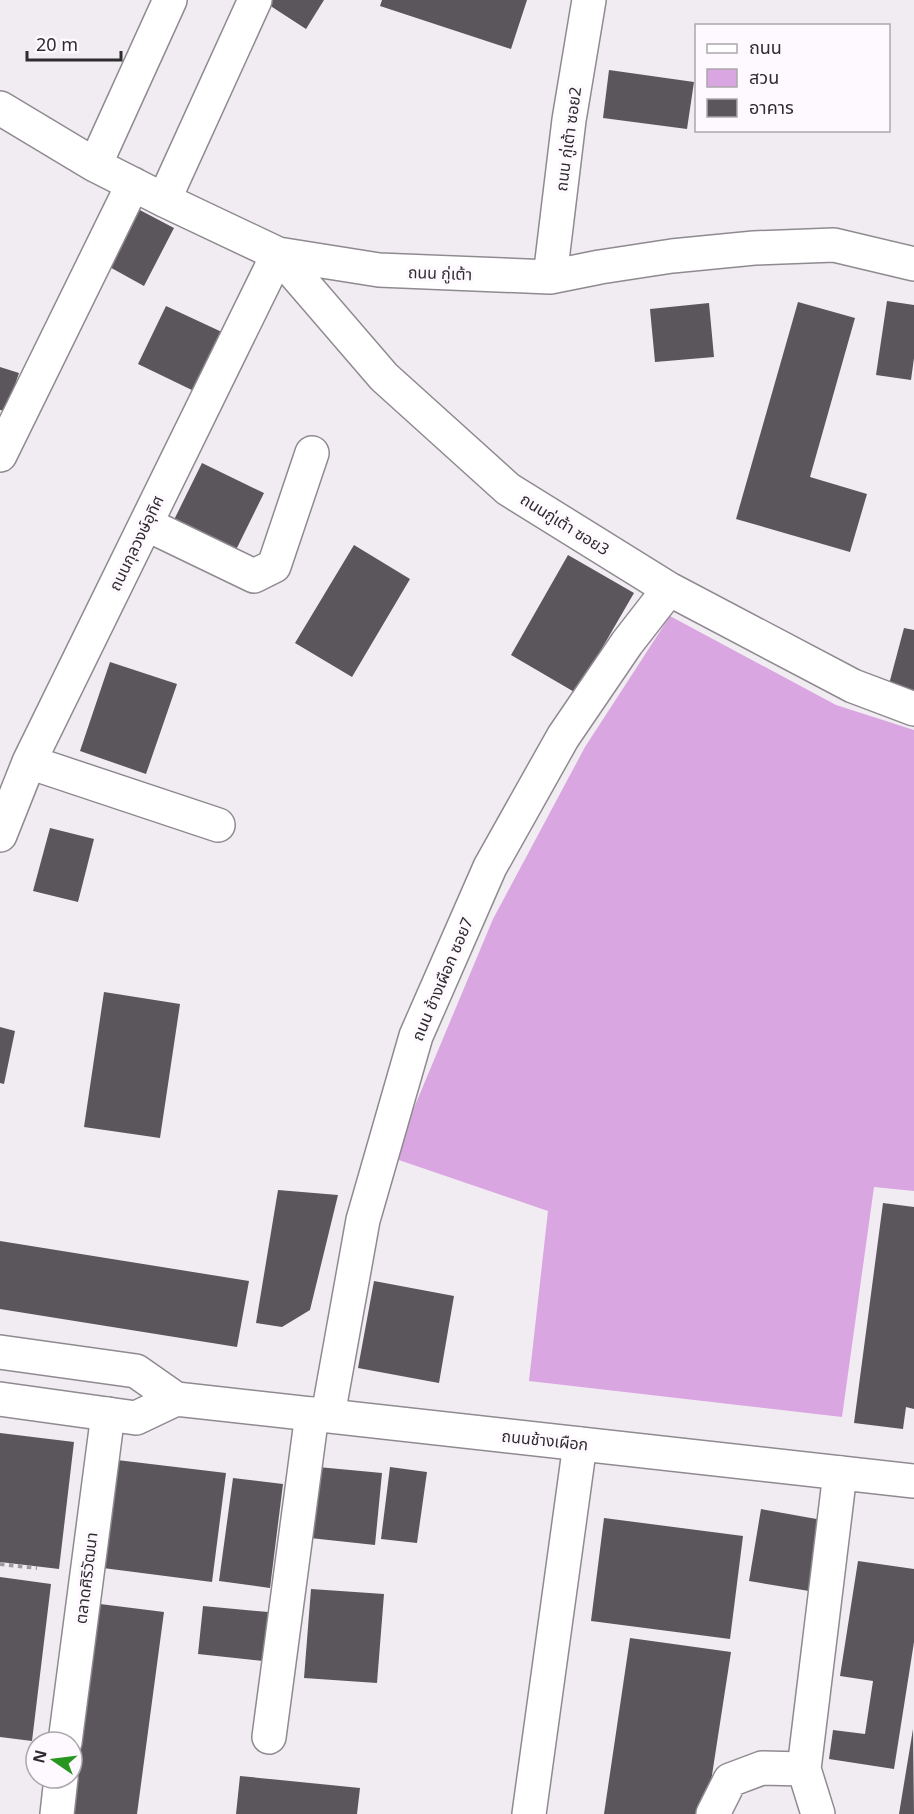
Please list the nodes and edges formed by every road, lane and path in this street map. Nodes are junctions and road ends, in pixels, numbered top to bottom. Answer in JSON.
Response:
{"nodes":[{"id":1,"x":170,"y":0,"type":"edge"},
{"id":2,"x":255,"y":0,"type":"edge"},
{"id":3,"x":589,"y":0,"type":"edge"},
{"id":4,"x":0,"y":108,"type":"edge"},
{"id":5,"x":95,"y":165,"type":"junction"},
{"id":6,"x":133,"y":184,"type":"junction"},
{"id":7,"x":164,"y":200,"type":"junction"},
{"id":8,"x":278,"y":254,"type":"junction"},
{"id":9,"x":914,"y":264,"type":"edge"},
{"id":10,"x":550,"y":278,"type":"junction"},
{"id":11,"x":312,"y":453,"type":"dead end"},
{"id":12,"x":0,"y":455,"type":"edge"},
{"id":13,"x":146,"y":524,"type":"junction"},
{"id":14,"x":669,"y":589,"type":"junction"},
{"id":15,"x":914,"y":709,"type":"edge"},
{"id":16,"x":29,"y":762,"type":"junction"},
{"id":17,"x":218,"y":825,"type":"dead end"},
{"id":18,"x":0,"y":835,"type":"edge"},
{"id":19,"x":0,"y":1352,"type":"edge"},
{"id":20,"x":0,"y":1399,"type":"edge"},
{"id":21,"x":176,"y":1399,"type":"junction"},
{"id":22,"x":108,"y":1414,"type":"junction"},
{"id":23,"x":320,"y":1415,"type":"junction"},
{"id":24,"x":580,"y":1444,"type":"junction"},
{"id":25,"x":840,"y":1473,"type":"junction"},
{"id":26,"x":914,"y":1482,"type":"edge"},
{"id":27,"x":0,"y":1564,"type":"edge"},
{"id":28,"x":37,"y":1568,"type":"dead end"},
{"id":29,"x":67,"y":1730,"type":"edge"},
{"id":30,"x":269,"y":1737,"type":"dead end"},
{"id":31,"x":804,"y":1769,"type":"junction"},
{"id":32,"x":59,"y":1790,"type":"edge"},
{"id":33,"x":57,"y":1814,"type":"edge"},
{"id":34,"x":529,"y":1814,"type":"edge"},
{"id":35,"x":713,"y":1814,"type":"edge"},
{"id":36,"x":818,"y":1814,"type":"edge"}],
"edges":[{"from":1,"to":5,"type":"street"},
{"from":2,"to":7,"type":"street"},
{"from":3,"to":10,"type":"street","name":"ถนน กู่เต้า ซอย2"},
{"from":4,"to":5,"type":"street","name":"ถนน กู่เต้า"},
{"from":5,"to":6,"type":"street","name":"ถนน กู่เต้า"},
{"from":6,"to":7,"type":"street","name":"ถนน กู่เต้า"},
{"from":6,"to":12,"type":"street"},
{"from":7,"to":8,"type":"street","name":"ถนน กู่เต้า"},
{"from":8,"to":10,"type":"street","name":"ถนน กู่เต้า"},
{"from":8,"to":13,"type":"street","name":"ถนนกุลวงษ์อุทิศ"},
{"from":8,"to":14,"type":"street","name":"ถนนกู่เต้า ซอย3"},
{"from":9,"to":10,"type":"street","name":"ถนน กู่เต้า"},
{"from":11,"to":13,"type":"street"},
{"from":13,"to":16,"type":"street","name":"ถนนกุลวงษ์อุทิศ"},
{"from":14,"to":15,"type":"street","name":"ถนนกู่เต้า ซอย3"},
{"from":14,"to":23,"type":"street","name":"ถนน ช้างเผือก ซอย7"},
{"from":16,"to":17,"type":"street"},
{"from":16,"to":18,"type":"street","name":"ถนนกุลวงษ์อุทิศ"},
{"from":19,"to":21,"type":"street","name":"ถนนช้างเผือก"},
{"from":20,"to":22,"type":"street"},
{"from":21,"to":22,"type":"street"},
{"from":21,"to":23,"type":"street","name":"ถนนช้างเผือก"},
{"from":22,"to":29,"type":"street","name":"ตลาดศิริวัฒนา"},
{"from":23,"to":24,"type":"street","name":"ถนนช้างเผือก"},
{"from":23,"to":30,"type":"street","name":"ถนน ช้างเผือก ซอย7"},
{"from":24,"to":25,"type":"street","name":"ถนนช้างเผือก"},
{"from":24,"to":34,"type":"street"},
{"from":25,"to":26,"type":"street","name":"ถนนช้างเผือก"},
{"from":25,"to":31,"type":"street"},
{"from":27,"to":28,"type":"path"},
{"from":31,"to":35,"type":"street"},
{"from":31,"to":36,"type":"street"},
{"from":32,"to":33,"type":"street"}]}
